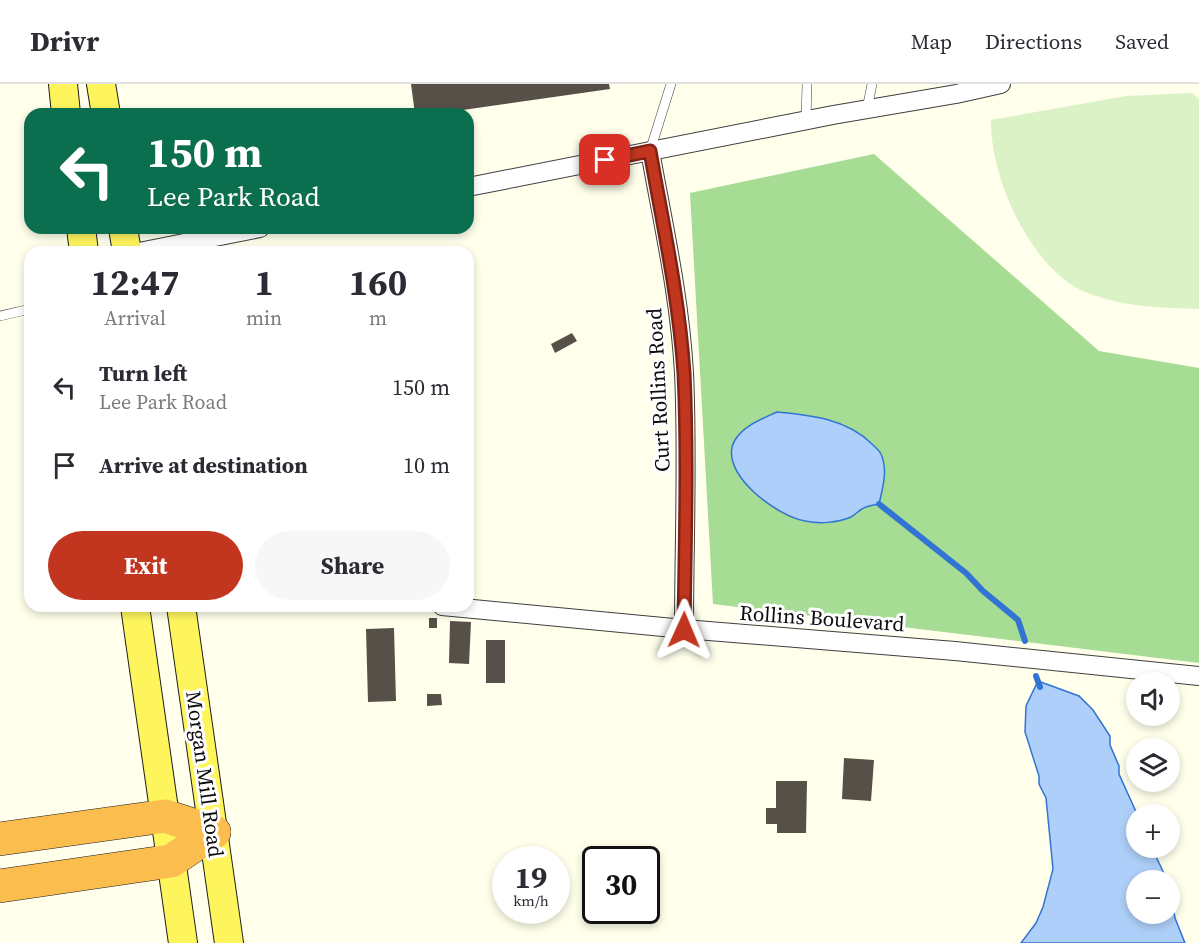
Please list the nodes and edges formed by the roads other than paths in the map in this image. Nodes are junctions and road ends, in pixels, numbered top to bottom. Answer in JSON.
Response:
{"nodes":[{"id":1,"x":63,"y":84,"type":"edge"},
{"id":2,"x":101,"y":84,"type":"edge"},
{"id":3,"x":671,"y":84,"type":"edge"},
{"id":4,"x":807,"y":84,"type":"edge"},
{"id":5,"x":872,"y":84,"type":"edge"},
{"id":6,"x":1001,"y":84,"type":"edge"},
{"id":7,"x":65,"y":108,"type":"edge"},
{"id":8,"x":105,"y":108,"type":"edge"},
{"id":9,"x":867,"y":109,"type":"junction"},
{"id":10,"x":806,"y":120,"type":"junction"},
{"id":11,"x":650,"y":151,"type":"junction"},
{"id":12,"x":474,"y":186,"type":"edge"},
{"id":13,"x":230,"y":234,"type":"edge"},
{"id":14,"x":169,"y":246,"type":"edge"},
{"id":15,"x":24,"y":310,"type":"edge"},
{"id":16,"x":0,"y":316,"type":"edge"},
{"id":17,"x":474,"y":609,"type":"edge"},
{"id":18,"x":136,"y":612,"type":"edge"},
{"id":19,"x":182,"y":612,"type":"edge"},
{"id":20,"x":684,"y":630,"type":"junction"},
{"id":21,"x":1199,"y":676,"type":"edge"},
{"id":22,"x":165,"y":816,"type":"junction"},
{"id":23,"x":214,"y":832,"type":"junction"},
{"id":24,"x":0,"y":839,"type":"edge"},
{"id":25,"x":171,"y":861,"type":"junction"},
{"id":26,"x":0,"y":886,"type":"edge"},
{"id":27,"x":183,"y":943,"type":"edge"},
{"id":28,"x":230,"y":943,"type":"edge"}],
"edges":[{"from":1,"to":7,"type":"main road"},
{"from":2,"to":8,"type":"main road"},
{"from":3,"to":11,"type":"lane"},
{"from":4,"to":10,"type":"lane"},
{"from":5,"to":9,"type":"lane"},
{"from":6,"to":9,"type":"street"},
{"from":9,"to":10,"type":"street"},
{"from":10,"to":11,"type":"street"},
{"from":11,"to":12,"type":"street"},
{"from":11,"to":20,"type":"street","name":"Curt Rollins Road"},
{"from":13,"to":14,"type":"street"},
{"from":15,"to":16,"type":"lane"},
{"from":17,"to":20,"type":"street","name":"Rollins Boulevard"},
{"from":18,"to":22,"type":"main road"},
{"from":19,"to":23,"type":"main road","name":"Morgan Mill Road"},
{"from":20,"to":21,"type":"street","name":"Rollins Boulevard"},
{"from":22,"to":23,"type":"highway"},
{"from":22,"to":24,"type":"highway"},
{"from":22,"to":25,"type":"main road"},
{"from":23,"to":25,"type":"highway"},
{"from":23,"to":28,"type":"main road","name":"Morgan Mill Road"},
{"from":25,"to":26,"type":"highway"},
{"from":25,"to":27,"type":"main road"}]}
